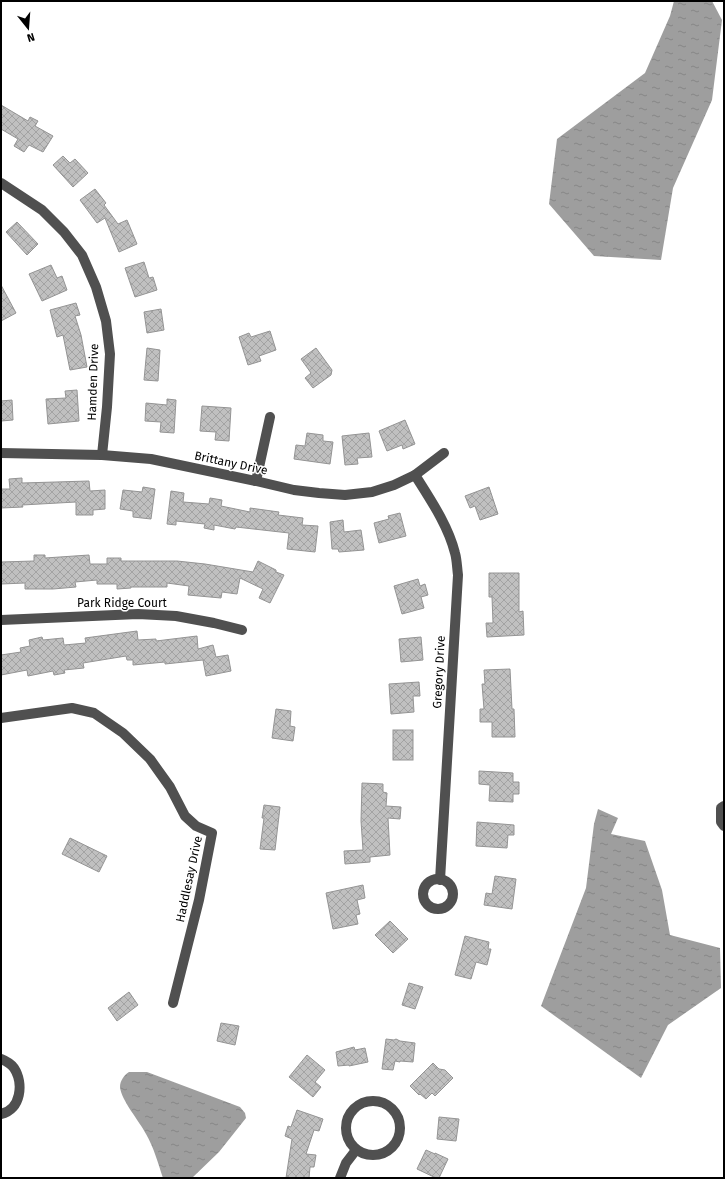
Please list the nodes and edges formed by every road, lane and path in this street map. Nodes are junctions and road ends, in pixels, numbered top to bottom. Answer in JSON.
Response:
{"nodes":[{"id":1,"x":1,"y":183,"type":"edge"},
{"id":2,"x":270,"y":417,"type":"dead end"},
{"id":3,"x":1,"y":453,"type":"edge"},
{"id":4,"x":444,"y":453,"type":"dead end"},
{"id":5,"x":102,"y":455,"type":"junction"},
{"id":6,"x":415,"y":475,"type":"junction"},
{"id":7,"x":256,"y":481,"type":"junction"},
{"id":8,"x":1,"y":620,"type":"edge"},
{"id":9,"x":242,"y":630,"type":"dead end"},
{"id":10,"x":1,"y":718,"type":"edge"},
{"id":11,"x":724,"y":806,"type":"edge"},
{"id":12,"x":724,"y":826,"type":"edge"},
{"id":13,"x":440,"y":880,"type":"dead end"},
{"id":14,"x":173,"y":1003,"type":"dead end"},
{"id":15,"x":1,"y":1059,"type":"edge"},
{"id":16,"x":1,"y":1114,"type":"edge"},
{"id":17,"x":356,"y":1150,"type":"junction"},
{"id":18,"x":340,"y":1178,"type":"edge"}],
"edges":[{"from":1,"to":5,"type":"street","name":"Hamden Drive"},
{"from":2,"to":7,"type":"street"},
{"from":3,"to":5,"type":"street","name":"Brittany Drive"},
{"from":4,"to":6,"type":"street","name":"Brittany Drive"},
{"from":5,"to":7,"type":"street","name":"Brittany Drive"},
{"from":6,"to":7,"type":"street","name":"Brittany Drive"},
{"from":6,"to":13,"type":"street","name":"Gregory Drive"},
{"from":8,"to":9,"type":"street","name":"Park Ridge Court"},
{"from":10,"to":14,"type":"street","name":"Haddlesay Drive"},
{"from":11,"to":12,"type":"street"},
{"from":15,"to":16,"type":"street"},
{"from":17,"to":17,"type":"street"},
{"from":17,"to":18,"type":"street"}]}
